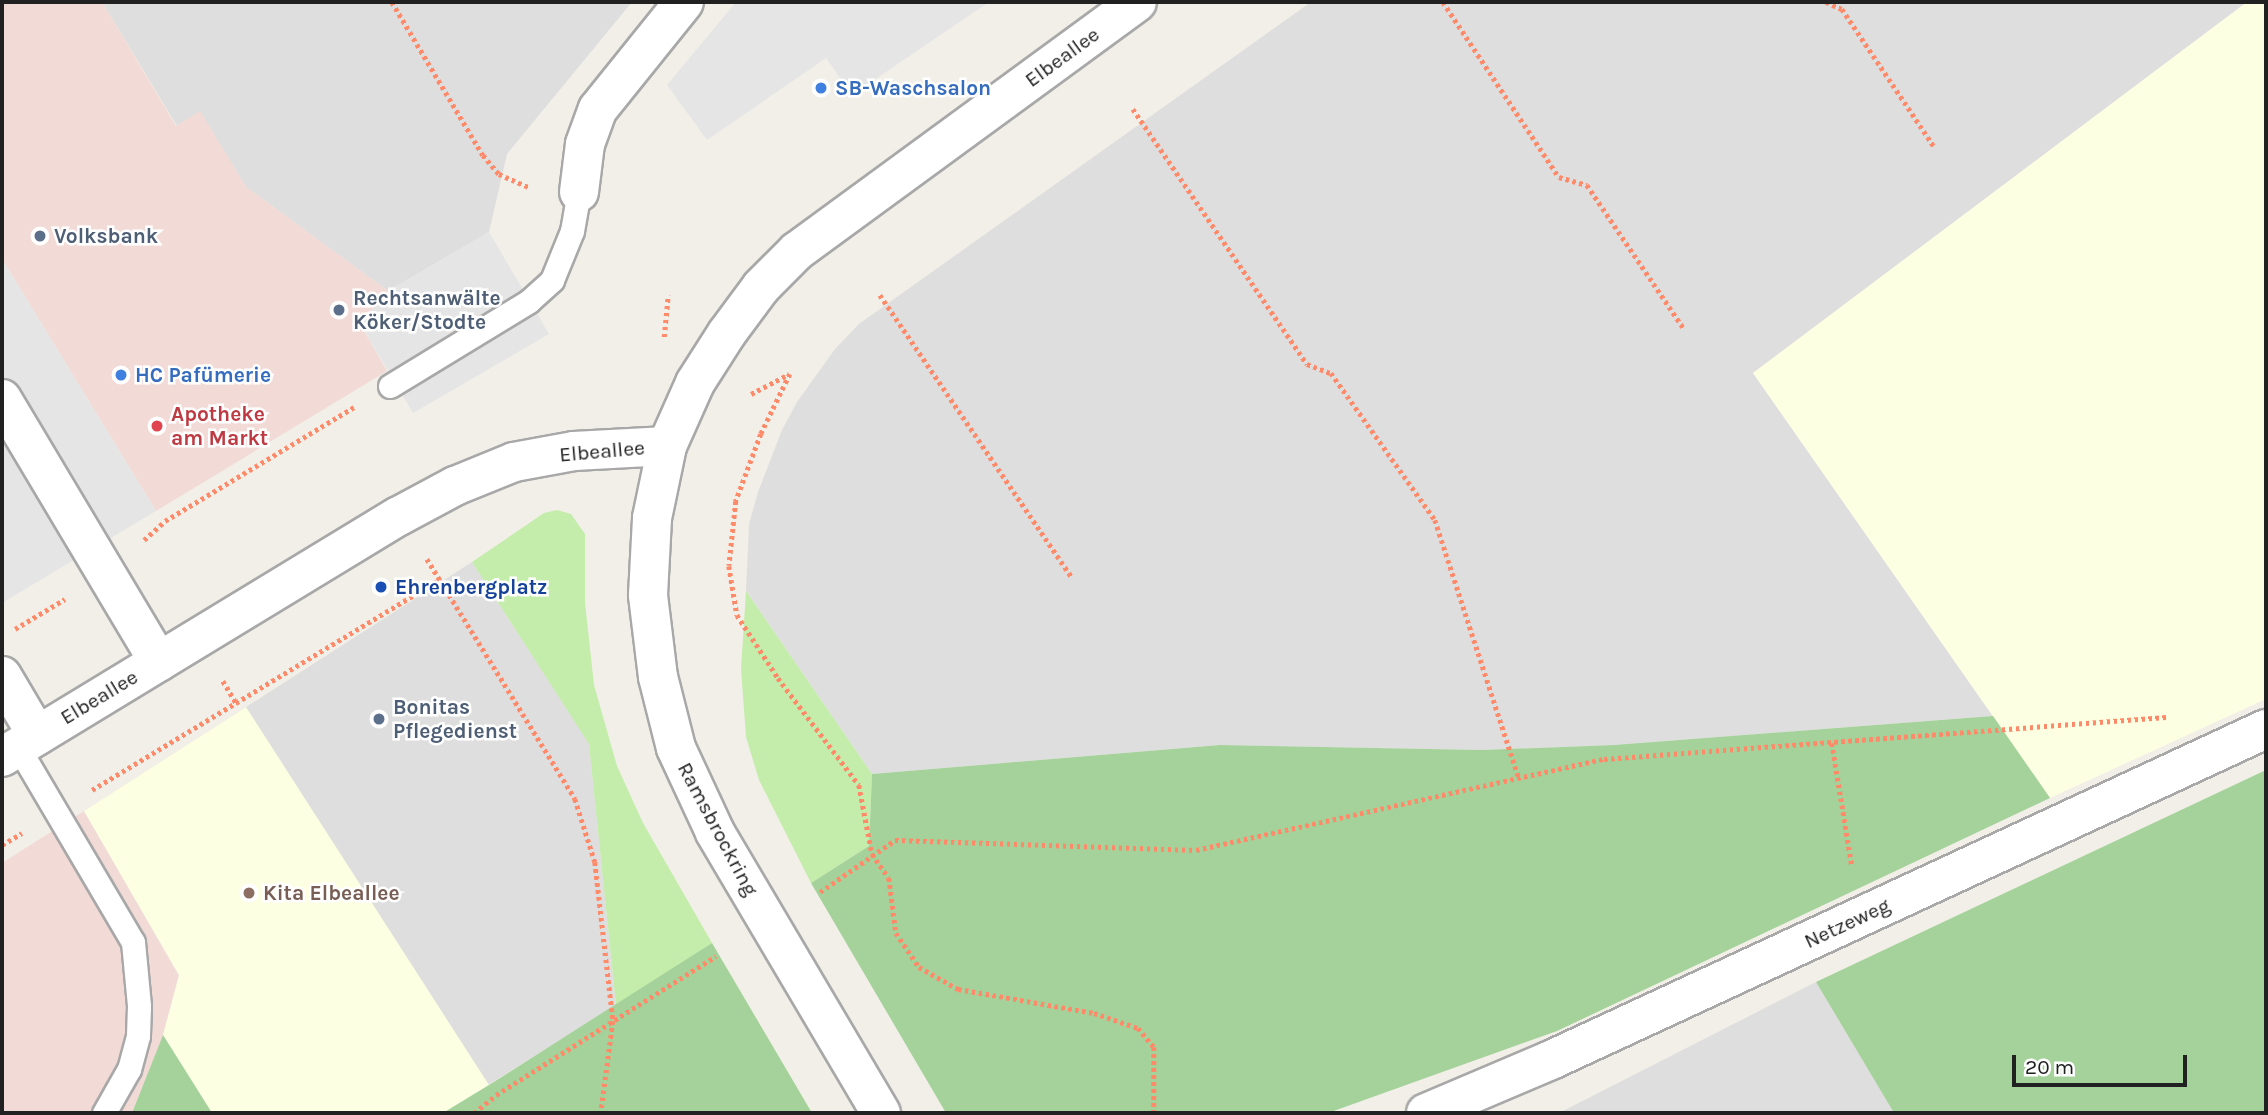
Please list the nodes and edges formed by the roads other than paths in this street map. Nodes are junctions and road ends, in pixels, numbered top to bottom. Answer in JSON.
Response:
{"nodes":[{"id":1,"x":684,"y":2,"type":"edge"},
{"id":2,"x":1137,"y":2,"type":"edge"},
{"id":3,"x":579,"y":192,"type":"joint"},
{"id":4,"x":390,"y":386,"type":"road end"},
{"id":5,"x":2,"y":400,"type":"edge"},
{"id":6,"x":667,"y":446,"type":"junction"},
{"id":7,"x":159,"y":662,"type":"junction"},
{"id":8,"x":2,"y":676,"type":"edge"},
{"id":9,"x":2266,"y":729,"type":"edge"},
{"id":10,"x":19,"y":746,"type":"edge"},
{"id":11,"x":850,"y":1065,"type":"junction"},
{"id":12,"x":104,"y":1113,"type":"edge"},
{"id":13,"x":868,"y":1113,"type":"edge"},
{"id":14,"x":881,"y":1113,"type":"edge"},
{"id":15,"x":1426,"y":1113,"type":"edge"}],
"edges":[{"from":1,"to":3,"type":"street"},
{"from":2,"to":6,"type":"street","name":"Elbeallee"},
{"from":3,"to":4,"type":"lane"},
{"from":5,"to":7,"type":"street"},
{"from":6,"to":7,"type":"street","name":"Elbeallee"},
{"from":6,"to":11,"type":"street","name":"Ramsbrockring"},
{"from":7,"to":10,"type":"street","name":"Elbeallee"},
{"from":8,"to":10,"type":"street"},
{"from":9,"to":15,"type":"street","name":"Netzeweg"},
{"from":10,"to":12,"type":"lane"},
{"from":11,"to":13,"type":"street","name":"Ramsbrockring"},
{"from":11,"to":14,"type":"street","name":"Ramsbrockring"}]}
